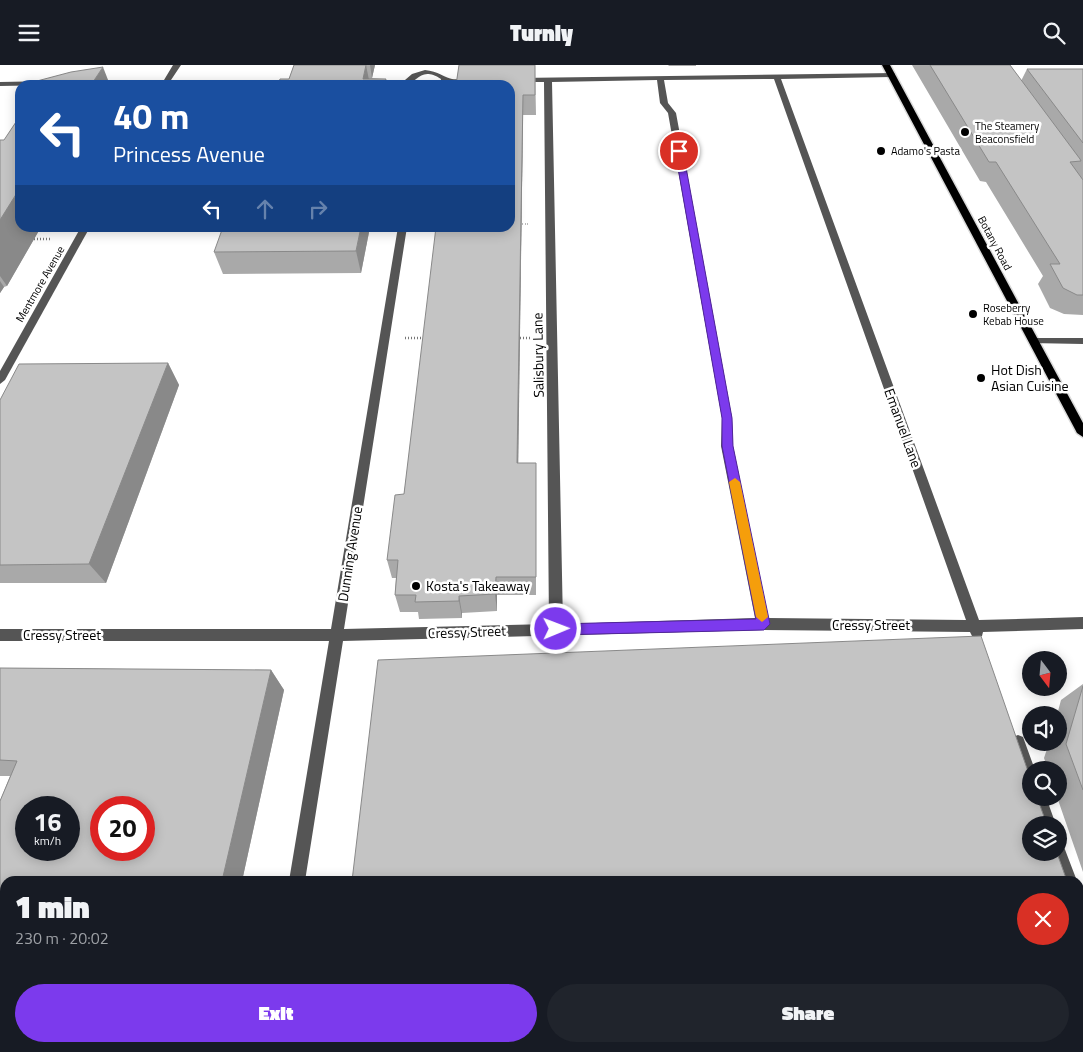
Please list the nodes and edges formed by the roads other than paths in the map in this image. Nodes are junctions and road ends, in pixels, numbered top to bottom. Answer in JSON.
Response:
{"nodes":[{"id":1,"x":177,"y":65,"type":"edge"},
{"id":2,"x":886,"y":65,"type":"edge"},
{"id":3,"x":428,"y":69,"type":"edge"},
{"id":4,"x":891,"y":75,"type":"junction"},
{"id":5,"x":777,"y":77,"type":"junction"},
{"id":6,"x":660,"y":78,"type":"junction"},
{"id":7,"x":168,"y":80,"type":"edge"},
{"id":8,"x":410,"y":80,"type":"edge"},
{"id":9,"x":443,"y":80,"type":"edge"},
{"id":10,"x":510,"y":80,"type":"edge"},
{"id":11,"x":548,"y":80,"type":"junction"},
{"id":12,"x":0,"y":84,"type":"edge"},
{"id":13,"x":15,"y":84,"type":"edge"},
{"id":14,"x":83,"y":232,"type":"edge"},
{"id":15,"x":402,"y":232,"type":"edge"},
{"id":16,"x":1034,"y":341,"type":"junction"},
{"id":17,"x":1083,"y":341,"type":"edge"},
{"id":18,"x":0,"y":380,"type":"edge"},
{"id":19,"x":1083,"y":433,"type":"edge"},
{"id":20,"x":1083,"y":623,"type":"edge"},
{"id":21,"x":764,"y":624,"type":"junction"},
{"id":22,"x":975,"y":626,"type":"junction"},
{"id":23,"x":556,"y":629,"type":"junction"},
{"id":24,"x":337,"y":634,"type":"junction"},
{"id":25,"x":0,"y":635,"type":"edge"},
{"id":26,"x":982,"y":644,"type":"edge"},
{"id":27,"x":1011,"y":725,"type":"edge"},
{"id":28,"x":1024,"y":761,"type":"edge"},
{"id":29,"x":1061,"y":861,"type":"edge"},
{"id":30,"x":298,"y":876,"type":"edge"},
{"id":31,"x":1067,"y":876,"type":"edge"}],
"edges":[{"from":1,"to":7,"type":"street"},
{"from":2,"to":4,"type":"main road","name":"Botany Road"},
{"from":3,"to":8,"type":"street"},
{"from":3,"to":9,"type":"street"},
{"from":4,"to":5,"type":"street"},
{"from":4,"to":16,"type":"main road","name":"Botany Road"},
{"from":5,"to":6,"type":"street"},
{"from":5,"to":22,"type":"street","name":"Emanuel Lane"},
{"from":6,"to":11,"type":"street"},
{"from":6,"to":21,"type":"street"},
{"from":10,"to":11,"type":"street"},
{"from":11,"to":23,"type":"street","name":"Salisbury Lane"},
{"from":12,"to":13,"type":"street"},
{"from":14,"to":18,"type":"street","name":"Mentmore Avenue"},
{"from":15,"to":24,"type":"street","name":"Dunning Avenue"},
{"from":16,"to":17,"type":"street"},
{"from":16,"to":19,"type":"main road","name":"Botany Road"},
{"from":20,"to":22,"type":"street","name":"Cressy Street"},
{"from":21,"to":22,"type":"street","name":"Cressy Street"},
{"from":21,"to":23,"type":"street","name":"Cressy Street"},
{"from":22,"to":26,"type":"street","name":"Emanuel Lane"},
{"from":23,"to":24,"type":"street","name":"Cressy Street"},
{"from":24,"to":25,"type":"street","name":"Cressy Street"},
{"from":24,"to":30,"type":"street","name":"Dunning Avenue"},
{"from":27,"to":28,"type":"street"},
{"from":29,"to":31,"type":"street"}]}
